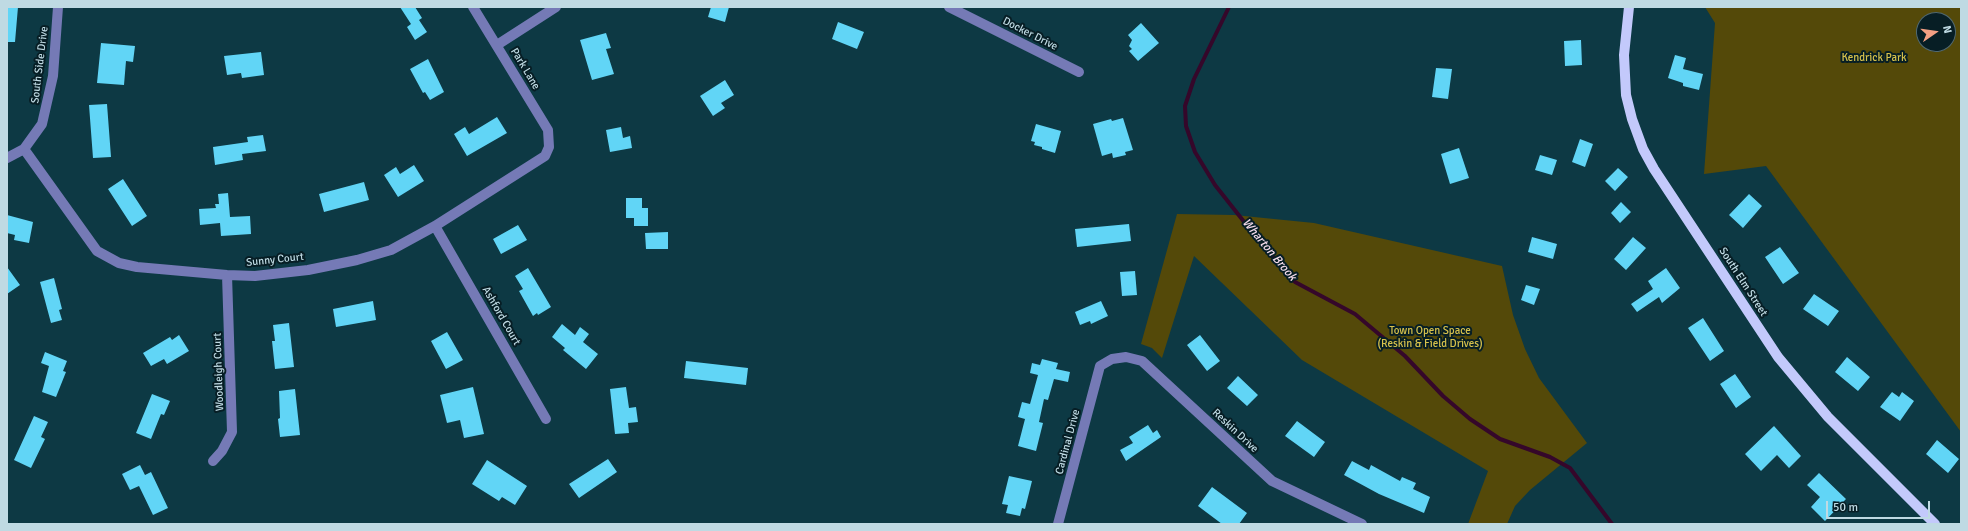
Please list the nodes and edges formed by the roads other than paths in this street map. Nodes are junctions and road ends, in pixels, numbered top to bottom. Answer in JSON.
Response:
{"nodes":[{"id":1,"x":58,"y":7,"type":"edge"},
{"id":2,"x":473,"y":7,"type":"edge"},
{"id":3,"x":556,"y":7,"type":"edge"},
{"id":4,"x":949,"y":7,"type":"edge"},
{"id":5,"x":1629,"y":7,"type":"edge"},
{"id":6,"x":497,"y":45,"type":"junction"},
{"id":7,"x":1079,"y":72,"type":"dead end"},
{"id":8,"x":549,"y":147,"type":"joint"},
{"id":9,"x":24,"y":149,"type":"junction"},
{"id":10,"x":7,"y":158,"type":"edge"},
{"id":11,"x":435,"y":226,"type":"junction"},
{"id":12,"x":227,"y":276,"type":"junction"},
{"id":13,"x":1100,"y":366,"type":"joint"},
{"id":14,"x":546,"y":419,"type":"dead end"},
{"id":15,"x":213,"y":461,"type":"dead end"},
{"id":16,"x":1058,"y":524,"type":"edge"},
{"id":17,"x":1362,"y":524,"type":"edge"},
{"id":18,"x":1935,"y":524,"type":"edge"}],
"edges":[{"from":1,"to":9,"type":"street","name":"South Side Drive"},
{"from":2,"to":6,"type":"street","name":"Park Lane"},
{"from":3,"to":6,"type":"street"},
{"from":4,"to":7,"type":"street","name":"Docker Drive"},
{"from":5,"to":18,"type":"main road","name":"South Elm Street"},
{"from":6,"to":8,"type":"street","name":"Park Lane"},
{"from":8,"to":11,"type":"street","name":"Sunny Court"},
{"from":9,"to":10,"type":"street","name":"South Side Drive"},
{"from":9,"to":12,"type":"street","name":"Sunny Court"},
{"from":11,"to":12,"type":"street","name":"Sunny Court"},
{"from":11,"to":14,"type":"street","name":"Ashford Court"},
{"from":12,"to":15,"type":"street","name":"Woodleigh Court"},
{"from":13,"to":16,"type":"street","name":"Cardinal Drive"},
{"from":13,"to":17,"type":"street","name":"Reskin Drive"}]}
